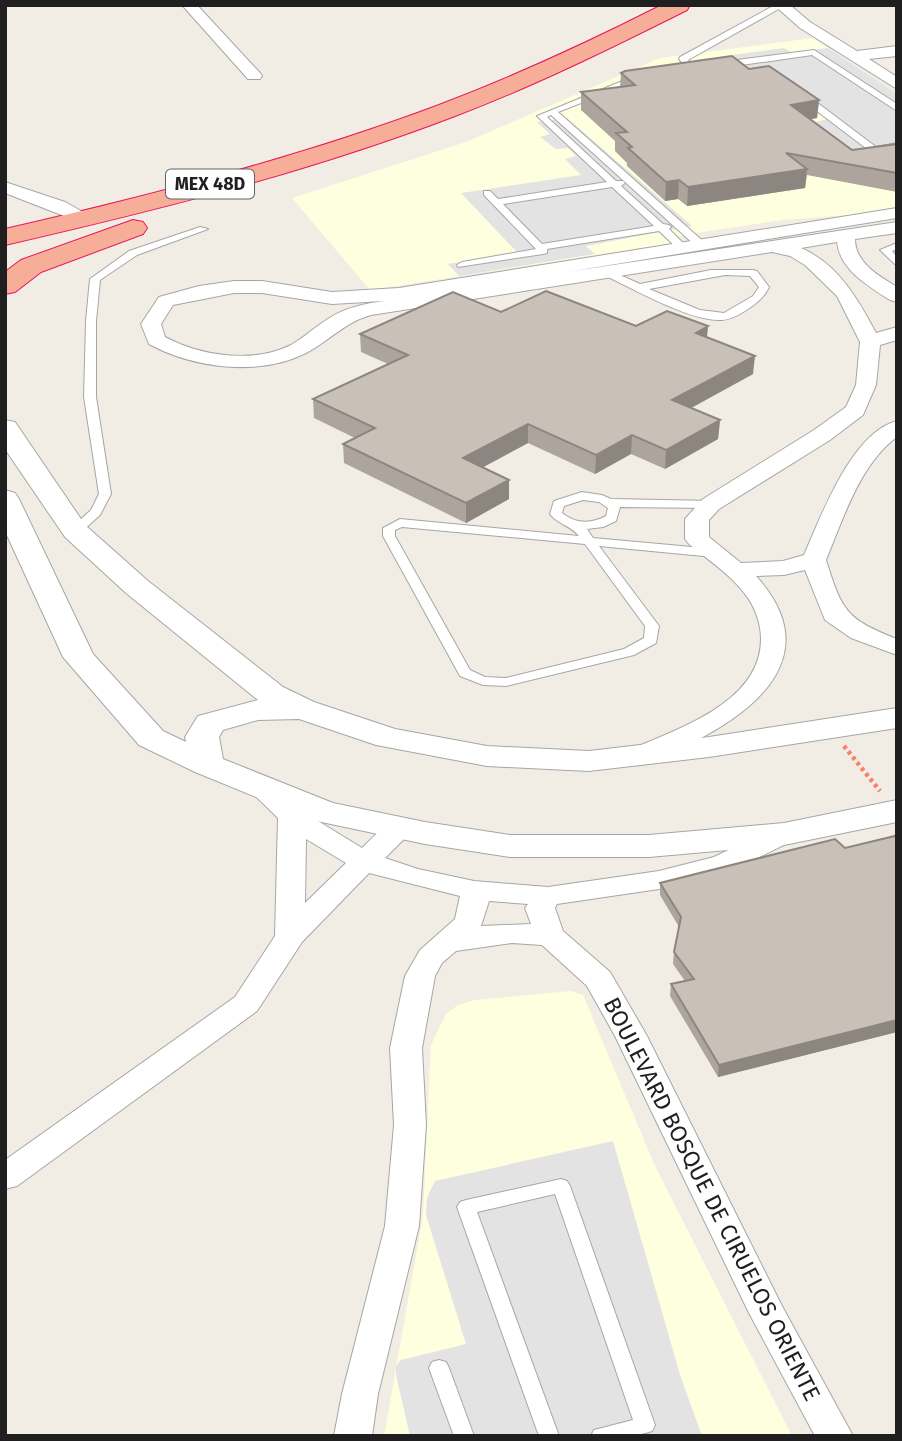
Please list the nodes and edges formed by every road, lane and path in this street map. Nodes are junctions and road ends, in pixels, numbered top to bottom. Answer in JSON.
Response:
{"nodes":[{"id":1,"x":189,"y":5,"type":"edge"},
{"id":2,"x":679,"y":5,"type":"edge"},
{"id":3,"x":781,"y":5,"type":"edge"},
{"id":4,"x":801,"y":5,"type":"edge"},
{"id":5,"x":897,"y":51,"type":"edge"},
{"id":6,"x":863,"y":55,"type":"junction"},
{"id":7,"x":755,"y":60,"type":"junction"},
{"id":8,"x":692,"y":69,"type":"junction"},
{"id":9,"x":897,"y":69,"type":"edge"},
{"id":10,"x":679,"y":71,"type":"edge"},
{"id":11,"x":771,"y":72,"type":"edge"},
{"id":12,"x":653,"y":75,"type":"edge"},
{"id":13,"x":254,"y":76,"type":"dead end"},
{"id":14,"x":897,"y":84,"type":"edge"},
{"id":15,"x":797,"y":92,"type":"edge"},
{"id":16,"x":897,"y":108,"type":"edge"},
{"id":17,"x":552,"y":112,"type":"junction"},
{"id":18,"x":412,"y":124,"type":"junction"},
{"id":19,"x":897,"y":146,"type":"edge"},
{"id":20,"x":593,"y":148,"type":"junction"},
{"id":21,"x":576,"y":150,"type":"junction"},
{"id":22,"x":631,"y":182,"type":"junction"},
{"id":23,"x":566,"y":183,"type":"dead end"},
{"id":24,"x":613,"y":184,"type":"junction"},
{"id":25,"x":5,"y":187,"type":"edge"},
{"id":26,"x":527,"y":188,"type":"dead end"},
{"id":27,"x":575,"y":191,"type":"junction"},
{"id":28,"x":487,"y":193,"type":"dead end"},
{"id":29,"x":536,"y":196,"type":"junction"},
{"id":30,"x":496,"y":202,"type":"junction"},
{"id":31,"x":897,"y":213,"type":"edge"},
{"id":32,"x":83,"y":217,"type":"junction"},
{"id":33,"x":679,"y":224,"type":"junction"},
{"id":34,"x":897,"y":227,"type":"edge"},
{"id":35,"x":660,"y":228,"type":"junction"},
{"id":36,"x":202,"y":229,"type":"dead end"},
{"id":37,"x":846,"y":235,"type":"junction"},
{"id":38,"x":5,"y":237,"type":"edge"},
{"id":39,"x":692,"y":246,"type":"junction"},
{"id":40,"x":769,"y":246,"type":"junction"},
{"id":41,"x":897,"y":246,"type":"edge"},
{"id":42,"x":540,"y":247,"type":"junction"},
{"id":43,"x":897,"y":263,"type":"edge"},
{"id":44,"x":462,"y":265,"type":"dead end"},
{"id":45,"x":604,"y":271,"type":"junction"},
{"id":46,"x":889,"y":285,"type":"edge"},
{"id":47,"x":5,"y":286,"type":"edge"},
{"id":48,"x":640,"y":287,"type":"junction"},
{"id":49,"x":897,"y":296,"type":"edge"},
{"id":50,"x":897,"y":333,"type":"edge"},
{"id":51,"x":870,"y":342,"type":"junction"},
{"id":52,"x":897,"y":427,"type":"edge"},
{"id":53,"x":5,"y":428,"type":"edge"},
{"id":54,"x":5,"y":499,"type":"edge"},
{"id":55,"x":609,"y":503,"type":"junction"},
{"id":56,"x":711,"y":504,"type":"junction"},
{"id":57,"x":561,"y":519,"type":"junction"},
{"id":58,"x":577,"y":525,"type":"junction"},
{"id":59,"x":75,"y":531,"type":"junction"},
{"id":60,"x":540,"y":535,"type":"junction"},
{"id":61,"x":589,"y":539,"type":"junction"},
{"id":62,"x":714,"y":553,"type":"junction"},
{"id":63,"x":814,"y":560,"type":"junction"},
{"id":64,"x":734,"y":570,"type":"junction"},
{"id":65,"x":897,"y":648,"type":"edge"},
{"id":66,"x":302,"y":709,"type":"junction"},
{"id":67,"x":897,"y":718,"type":"edge"},
{"id":68,"x":831,"y":728,"type":"junction"},
{"id":69,"x":640,"y":755,"type":"junction"},
{"id":70,"x":207,"y":765,"type":"junction"},
{"id":71,"x":258,"y":785,"type":"junction"},
{"id":72,"x":896,"y":811,"type":"edge"},
{"id":73,"x":292,"y":817,"type":"junction"},
{"id":74,"x":401,"y":828,"type":"junction"},
{"id":75,"x":784,"y":834,"type":"junction"},
{"id":76,"x":364,"y":861,"type":"junction"},
{"id":77,"x":474,"y":890,"type":"junction"},
{"id":78,"x":548,"y":896,"type":"junction"},
{"id":79,"x":290,"y":936,"type":"junction"},
{"id":80,"x":550,"y":936,"type":"junction"},
{"id":81,"x":451,"y":942,"type":"junction"},
{"id":82,"x":5,"y":1177,"type":"edge"},
{"id":83,"x":439,"y":1368,"type":"dead end"},
{"id":84,"x":353,"y":1436,"type":"edge"},
{"id":85,"x":464,"y":1436,"type":"edge"},
{"id":86,"x":549,"y":1436,"type":"edge"},
{"id":87,"x":601,"y":1436,"type":"edge"},
{"id":88,"x":834,"y":1436,"type":"edge"}],
"edges":[{"from":1,"to":13,"type":"street"},
{"from":2,"to":18,"type":"highway","number":"MEX 48D"},
{"from":3,"to":6,"type":"street"},
{"from":3,"to":8,"type":"lane"},
{"from":4,"to":6,"type":"street"},
{"from":5,"to":6,"type":"street"},
{"from":6,"to":9,"type":"street"},
{"from":6,"to":14,"type":"street"},
{"from":7,"to":8,"type":"lane"},
{"from":7,"to":11,"type":"lane"},
{"from":7,"to":16,"type":"lane"},
{"from":8,"to":10,"type":"lane"},
{"from":12,"to":17,"type":"lane"},
{"from":15,"to":19,"type":"lane"},
{"from":17,"to":20,"type":"lane"},
{"from":17,"to":21,"type":"lane"},
{"from":18,"to":32,"type":"highway","number":"MEX 48D"},
{"from":18,"to":47,"type":"highway"},
{"from":20,"to":21,"type":"lane"},
{"from":20,"to":22,"type":"lane"},
{"from":21,"to":24,"type":"lane"},
{"from":22,"to":24,"type":"lane"},
{"from":22,"to":33,"type":"lane"},
{"from":23,"to":27,"type":"lane"},
{"from":24,"to":27,"type":"lane"},
{"from":24,"to":35,"type":"lane"},
{"from":25,"to":32,"type":"street"},
{"from":26,"to":29,"type":"lane"},
{"from":27,"to":29,"type":"lane"},
{"from":28,"to":30,"type":"lane"},
{"from":29,"to":30,"type":"lane"},
{"from":30,"to":42,"type":"lane"},
{"from":31,"to":39,"type":"street"},
{"from":32,"to":38,"type":"highway","number":"MEX 48D"},
{"from":33,"to":35,"type":"lane"},
{"from":33,"to":39,"type":"lane"},
{"from":34,"to":37,"type":"street"},
{"from":35,"to":39,"type":"lane"},
{"from":35,"to":42,"type":"lane"},
{"from":36,"to":59,"type":"lane"},
{"from":37,"to":40,"type":"street"},
{"from":37,"to":46,"type":"street"},
{"from":39,"to":45,"type":"street"},
{"from":40,"to":45,"type":"street"},
{"from":40,"to":51,"type":"street"},
{"from":41,"to":43,"type":"lane"},
{"from":42,"to":44,"type":"lane"},
{"from":45,"to":48,"type":"lane"},
{"from":46,"to":49,"type":"street"},
{"from":48,"to":48,"type":"lane"},
{"from":50,"to":51,"type":"street"},
{"from":51,"to":56,"type":"street"},
{"from":52,"to":63,"type":"street"},
{"from":53,"to":59,"type":"street"},
{"from":54,"to":70,"type":"street"},
{"from":55,"to":56,"type":"lane"},
{"from":55,"to":57,"type":"lane"},
{"from":55,"to":58,"type":"lane"},
{"from":56,"to":62,"type":"street"},
{"from":57,"to":58,"type":"lane"},
{"from":57,"to":60,"type":"lane"},
{"from":58,"to":61,"type":"lane"},
{"from":59,"to":66,"type":"street"},
{"from":60,"to":61,"type":"lane"},
{"from":60,"to":61,"type":"lane"},
{"from":61,"to":62,"type":"lane"},
{"from":62,"to":64,"type":"street"},
{"from":63,"to":64,"type":"street"},
{"from":63,"to":65,"type":"street"},
{"from":64,"to":69,"type":"street"},
{"from":66,"to":69,"type":"street"},
{"from":66,"to":70,"type":"street"},
{"from":67,"to":68,"type":"street"},
{"from":68,"to":69,"type":"street"},
{"from":68,"to":72,"type":"path"},
{"from":70,"to":71,"type":"street"},
{"from":71,"to":73,"type":"street"},
{"from":71,"to":74,"type":"street"},
{"from":72,"to":75,"type":"street"},
{"from":73,"to":76,"type":"street"},
{"from":73,"to":79,"type":"street"},
{"from":74,"to":75,"type":"street"},
{"from":74,"to":76,"type":"street"},
{"from":75,"to":78,"type":"street"},
{"from":76,"to":77,"type":"street"},
{"from":76,"to":79,"type":"street"},
{"from":77,"to":78,"type":"street"},
{"from":77,"to":81,"type":"street"},
{"from":78,"to":80,"type":"street"},
{"from":79,"to":82,"type":"street"},
{"from":80,"to":81,"type":"street"},
{"from":80,"to":88,"type":"street","name":"BOULEVARD BOSQUE DE CIRUELOS ORIENTE"},
{"from":81,"to":84,"type":"street"},
{"from":83,"to":85,"type":"lane"},
{"from":86,"to":87,"type":"lane"}]}
